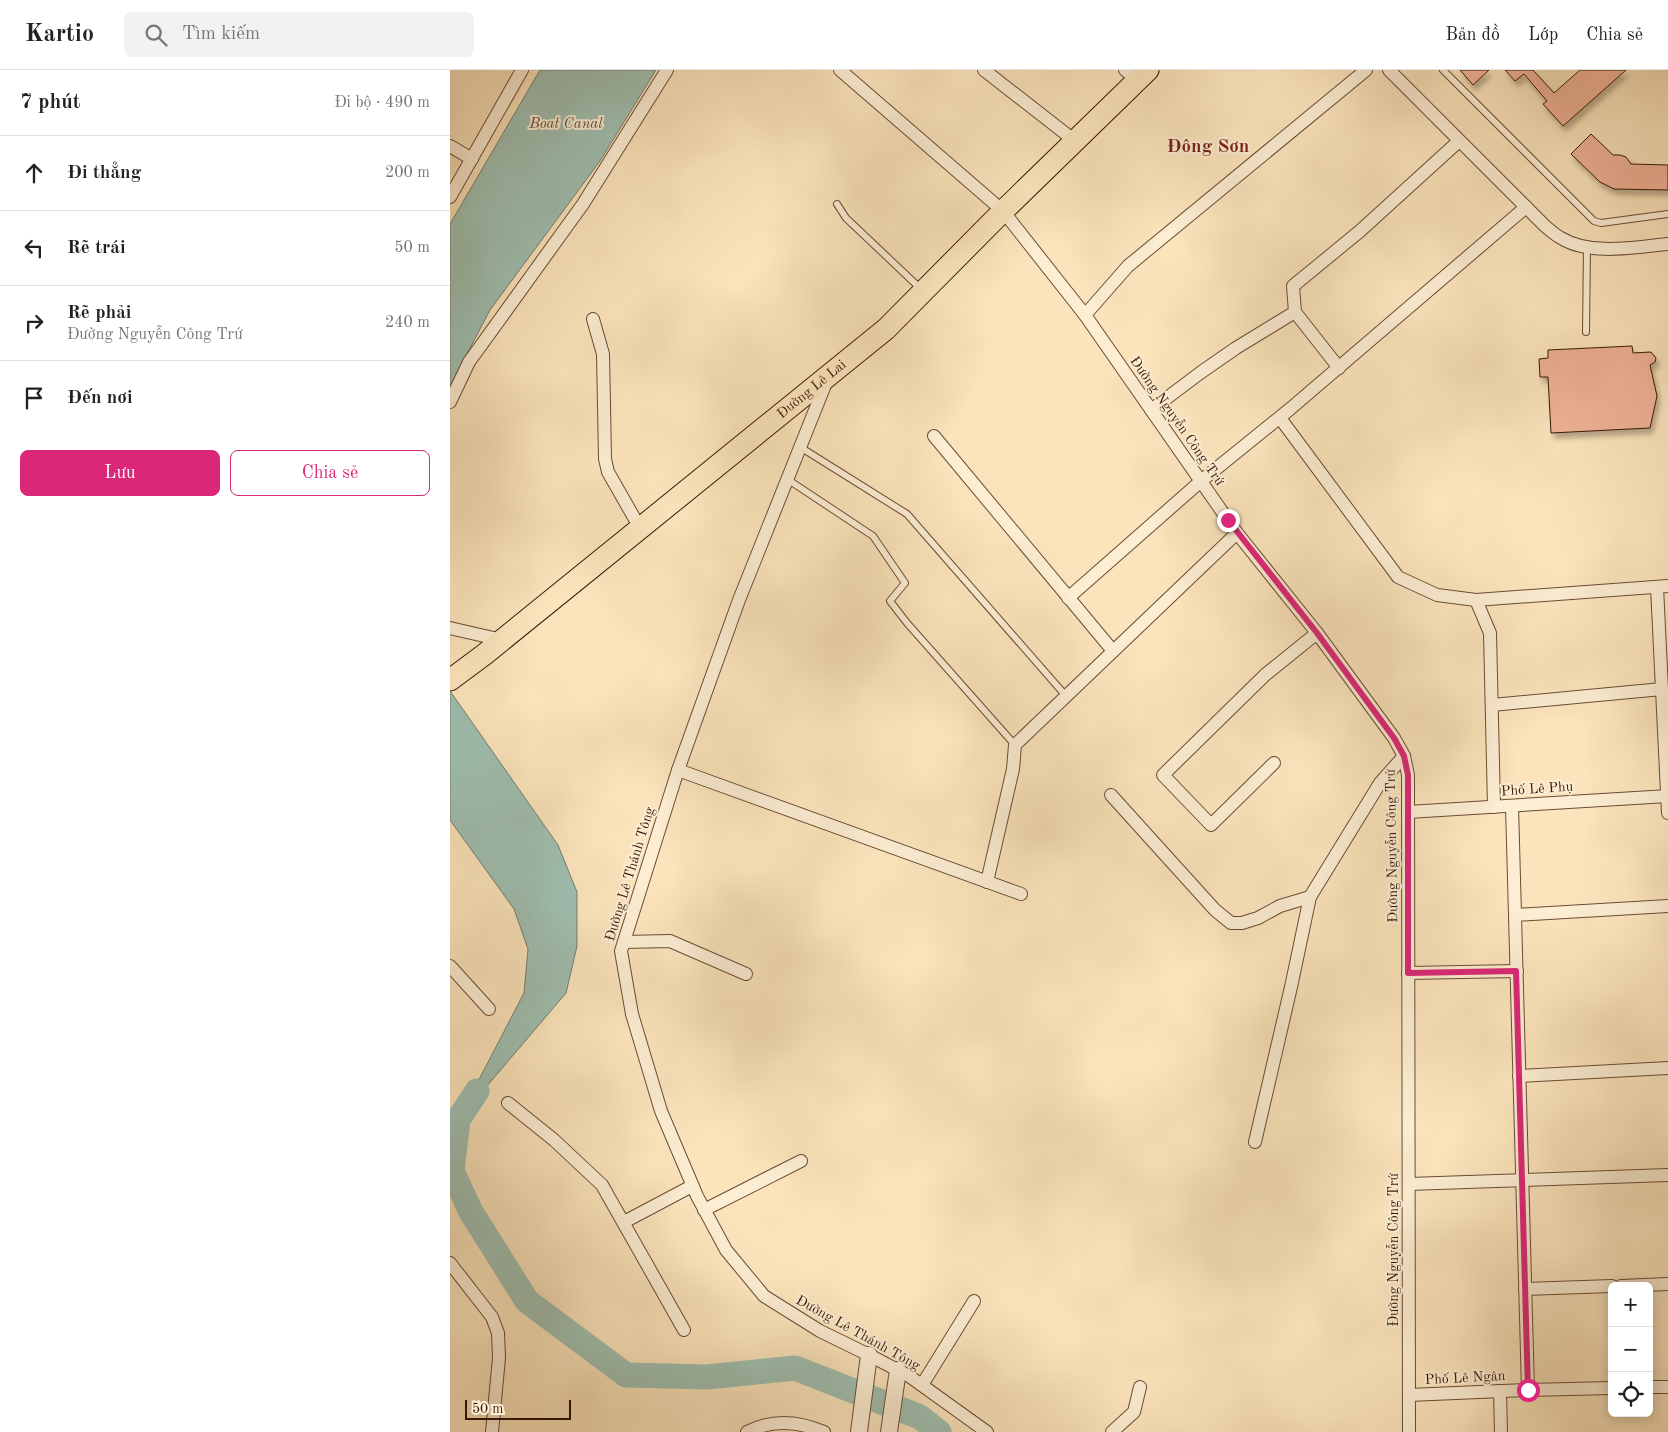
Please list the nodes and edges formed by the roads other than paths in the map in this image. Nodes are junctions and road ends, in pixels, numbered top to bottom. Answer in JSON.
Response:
{"nodes":[{"id":1,"x":522,"y":70,"type":"edge"},
{"id":2,"x":667,"y":70,"type":"edge"},
{"id":3,"x":840,"y":70,"type":"edge"},
{"id":4,"x":984,"y":70,"type":"edge"},
{"id":5,"x":1366,"y":70,"type":"edge"},
{"id":6,"x":1389,"y":70,"type":"edge"},
{"id":7,"x":1443,"y":70,"type":"edge"},
{"id":8,"x":1137,"y":74,"type":"edge"},
{"id":9,"x":1459,"y":141,"type":"junction"},
{"id":10,"x":1075,"y":142,"type":"junction"},
{"id":11,"x":450,"y":146,"type":"edge"},
{"id":12,"x":472,"y":159,"type":"junction"},
{"id":13,"x":450,"y":197,"type":"edge"},
{"id":14,"x":837,"y":204,"type":"dead end"},
{"id":15,"x":1526,"y":207,"type":"junction"},
{"id":16,"x":1003,"y":211,"type":"junction"},
{"id":17,"x":1668,"y":214,"type":"edge"},
{"id":18,"x":1668,"y":244,"type":"edge"},
{"id":19,"x":1587,"y":246,"type":"junction"},
{"id":20,"x":923,"y":291,"type":"junction"},
{"id":21,"x":1295,"y":312,"type":"junction"},
{"id":22,"x":1085,"y":315,"type":"junction"},
{"id":23,"x":593,"y":319,"type":"dead end"},
{"id":24,"x":1586,"y":332,"type":"dead end"},
{"id":25,"x":1338,"y":368,"type":"junction"},
{"id":26,"x":829,"y":375,"type":"junction"},
{"id":27,"x":450,"y":402,"type":"edge"},
{"id":28,"x":1151,"y":410,"type":"junction"},
{"id":29,"x":1280,"y":418,"type":"junction"},
{"id":30,"x":934,"y":436,"type":"dead end"},
{"id":31,"x":800,"y":448,"type":"junction"},
{"id":32,"x":787,"y":479,"type":"junction"},
{"id":33,"x":1201,"y":481,"type":"junction"},
{"id":34,"x":640,"y":528,"type":"junction"},
{"id":35,"x":1237,"y":534,"type":"junction"},
{"id":36,"x":1662,"y":586,"type":"edge"},
{"id":37,"x":1068,"y":598,"type":"junction"},
{"id":38,"x":1476,"y":600,"type":"junction"},
{"id":39,"x":450,"y":628,"type":"edge"},
{"id":40,"x":1317,"y":633,"type":"junction"},
{"id":41,"x":502,"y":640,"type":"junction"},
{"id":42,"x":1113,"y":651,"type":"junction"},
{"id":43,"x":450,"y":680,"type":"edge"},
{"id":44,"x":1662,"y":689,"type":"junction"},
{"id":45,"x":1066,"y":696,"type":"junction"},
{"id":46,"x":1492,"y":706,"type":"junction"},
{"id":47,"x":1015,"y":745,"type":"junction"},
{"id":48,"x":1404,"y":756,"type":"junction"},
{"id":49,"x":1274,"y":763,"type":"dead end"},
{"id":50,"x":678,"y":770,"type":"junction"},
{"id":51,"x":1111,"y":795,"type":"dead end"},
{"id":52,"x":1667,"y":796,"type":"edge"},
{"id":53,"x":1512,"y":806,"type":"junction"},
{"id":54,"x":1494,"y":807,"type":"junction"},
{"id":55,"x":1408,"y":812,"type":"junction"},
{"id":56,"x":1668,"y":813,"type":"edge"},
{"id":57,"x":987,"y":882,"type":"junction"},
{"id":58,"x":1021,"y":894,"type":"dead end"},
{"id":59,"x":1310,"y":897,"type":"junction"},
{"id":60,"x":1668,"y":906,"type":"edge"},
{"id":61,"x":1515,"y":915,"type":"junction"},
{"id":62,"x":624,"y":942,"type":"junction"},
{"id":63,"x":450,"y":966,"type":"edge"},
{"id":64,"x":1516,"y":971,"type":"junction"},
{"id":65,"x":1408,"y":973,"type":"junction"},
{"id":66,"x":746,"y":974,"type":"dead end"},
{"id":67,"x":488,"y":1009,"type":"dead end"},
{"id":68,"x":1668,"y":1068,"type":"edge"},
{"id":69,"x":1520,"y":1076,"type":"junction"},
{"id":70,"x":508,"y":1103,"type":"dead end"},
{"id":71,"x":1255,"y":1142,"type":"dead end"},
{"id":72,"x":801,"y":1160,"type":"dead end"},
{"id":73,"x":1668,"y":1175,"type":"edge"},
{"id":74,"x":1522,"y":1180,"type":"junction"},
{"id":75,"x":1408,"y":1184,"type":"junction"},
{"id":76,"x":692,"y":1186,"type":"junction"},
{"id":77,"x":704,"y":1210,"type":"junction"},
{"id":78,"x":624,"y":1222,"type":"junction"},
{"id":79,"x":450,"y":1263,"type":"edge"},
{"id":80,"x":1668,"y":1284,"type":"edge"},
{"id":81,"x":1653,"y":1285,"type":"edge"},
{"id":82,"x":1608,"y":1286,"type":"edge"},
{"id":83,"x":1525,"y":1289,"type":"junction"},
{"id":84,"x":974,"y":1302,"type":"dead end"},
{"id":85,"x":684,"y":1330,"type":"dead end"},
{"id":86,"x":869,"y":1355,"type":"junction"},
{"id":87,"x":898,"y":1370,"type":"junction"},
{"id":88,"x":922,"y":1386,"type":"junction"},
{"id":89,"x":1140,"y":1387,"type":"dead end"},
{"id":90,"x":1653,"y":1387,"type":"edge"},
{"id":91,"x":1668,"y":1387,"type":"edge"},
{"id":92,"x":1608,"y":1388,"type":"edge"},
{"id":93,"x":1528,"y":1390,"type":"junction"},
{"id":94,"x":1500,"y":1391,"type":"junction"},
{"id":95,"x":1409,"y":1395,"type":"junction"},
{"id":96,"x":859,"y":1431,"type":"edge"},
{"id":97,"x":492,"y":1432,"type":"edge"},
{"id":98,"x":747,"y":1432,"type":"edge"},
{"id":99,"x":824,"y":1432,"type":"edge"},
{"id":100,"x":889,"y":1432,"type":"edge"},
{"id":101,"x":987,"y":1432,"type":"edge"},
{"id":102,"x":1112,"y":1432,"type":"edge"},
{"id":103,"x":1409,"y":1432,"type":"edge"},
{"id":104,"x":1501,"y":1432,"type":"edge"}],
"edges":[{"from":1,"to":12,"type":"street"},
{"from":2,"to":27,"type":"street"},
{"from":3,"to":16,"type":"street","name":"Đường Nguyễn Công Trứ"},
{"from":4,"to":10,"type":"street"},
{"from":5,"to":22,"type":"street"},
{"from":6,"to":9,"type":"street"},
{"from":7,"to":17,"type":"lane"},
{"from":8,"to":10,"type":"highway","name":"Đường Lê Lai"},
{"from":9,"to":15,"type":"street"},
{"from":9,"to":21,"type":"street"},
{"from":10,"to":16,"type":"highway","name":"Đường Lê Lai"},
{"from":11,"to":12,"type":"street"},
{"from":12,"to":13,"type":"street"},
{"from":14,"to":20,"type":"lane"},
{"from":15,"to":19,"type":"street"},
{"from":15,"to":25,"type":"street"},
{"from":16,"to":20,"type":"highway","name":"Đường Lê Lai"},
{"from":16,"to":22,"type":"street","name":"Đường Nguyễn Công Trứ"},
{"from":18,"to":19,"type":"street"},
{"from":19,"to":24,"type":"lane"},
{"from":20,"to":26,"type":"highway","name":"Đường Lê Lai"},
{"from":21,"to":25,"type":"street"},
{"from":21,"to":28,"type":"street"},
{"from":22,"to":28,"type":"street","name":"Đường Nguyễn Công Trứ"},
{"from":23,"to":34,"type":"street"},
{"from":25,"to":29,"type":"street"},
{"from":26,"to":31,"type":"street","name":"Đường Lê Thánh Tông"},
{"from":26,"to":34,"type":"highway","name":"Đường Lê Lai"},
{"from":28,"to":33,"type":"street","name":"Đường Nguyễn Công Trứ"},
{"from":29,"to":33,"type":"street"},
{"from":29,"to":38,"type":"street"},
{"from":30,"to":37,"type":"street"},
{"from":31,"to":32,"type":"street","name":"Đường Lê Thánh Tông"},
{"from":31,"to":45,"type":"lane"},
{"from":32,"to":47,"type":"lane"},
{"from":32,"to":50,"type":"street","name":"Đường Lê Thánh Tông"},
{"from":33,"to":35,"type":"street","name":"Đường Nguyễn Công Trứ"},
{"from":33,"to":37,"type":"street"},
{"from":34,"to":41,"type":"highway","name":"Đường Lê Lai"},
{"from":35,"to":40,"type":"street","name":"Đường Nguyễn Công Trứ"},
{"from":35,"to":42,"type":"street"},
{"from":36,"to":38,"type":"street"},
{"from":36,"to":44,"type":"street"},
{"from":37,"to":42,"type":"street"},
{"from":38,"to":46,"type":"street"},
{"from":39,"to":41,"type":"street"},
{"from":40,"to":48,"type":"street","name":"Đường Nguyễn Công Trứ"},
{"from":40,"to":49,"type":"street"},
{"from":41,"to":43,"type":"highway","name":"Đường Lê Lai"},
{"from":42,"to":45,"type":"street"},
{"from":44,"to":46,"type":"street"},
{"from":44,"to":52,"type":"street"},
{"from":45,"to":47,"type":"street"},
{"from":46,"to":54,"type":"street"},
{"from":47,"to":57,"type":"street"},
{"from":48,"to":55,"type":"street","name":"Đường Nguyễn Công Trứ"},
{"from":48,"to":59,"type":"street"},
{"from":50,"to":57,"type":"street"},
{"from":50,"to":62,"type":"street","name":"Đường Lê Thánh Tông"},
{"from":51,"to":59,"type":"street"},
{"from":52,"to":53,"type":"street","name":"Phố Lê Phụ"},
{"from":52,"to":56,"type":"street"},
{"from":53,"to":54,"type":"street","name":"Phố Lê Phụ"},
{"from":53,"to":61,"type":"street"},
{"from":54,"to":55,"type":"street","name":"Phố Lê Phụ"},
{"from":55,"to":65,"type":"street","name":"Đường Nguyễn Công Trứ"},
{"from":57,"to":58,"type":"street"},
{"from":59,"to":71,"type":"street"},
{"from":60,"to":61,"type":"street"},
{"from":61,"to":64,"type":"street"},
{"from":62,"to":66,"type":"street"},
{"from":62,"to":76,"type":"street","name":"Đường Lê Thánh Tông"},
{"from":63,"to":67,"type":"street"},
{"from":64,"to":65,"type":"street"},
{"from":64,"to":69,"type":"street"},
{"from":65,"to":75,"type":"street","name":"Đường Nguyễn Công Trứ"},
{"from":68,"to":69,"type":"street"},
{"from":69,"to":74,"type":"street"},
{"from":70,"to":78,"type":"street"},
{"from":72,"to":77,"type":"street"},
{"from":73,"to":74,"type":"street"},
{"from":74,"to":75,"type":"street"},
{"from":74,"to":83,"type":"street"},
{"from":75,"to":95,"type":"street","name":"Đường Nguyễn Công Trứ"},
{"from":76,"to":77,"type":"street","name":"Đường Lê Thánh Tông"},
{"from":76,"to":78,"type":"street"},
{"from":77,"to":86,"type":"street","name":"Đường Lê Thánh Tông"},
{"from":78,"to":85,"type":"street"},
{"from":79,"to":97,"type":"street"},
{"from":80,"to":81,"type":"street"},
{"from":82,"to":83,"type":"street"},
{"from":83,"to":93,"type":"street"},
{"from":84,"to":88,"type":"street"},
{"from":86,"to":87,"type":"street","name":"Đường Lê Thánh Tông"},
{"from":86,"to":96,"type":"street"},
{"from":87,"to":88,"type":"street","name":"Đường Lê Thánh Tông"},
{"from":87,"to":100,"type":"street"},
{"from":88,"to":101,"type":"street","name":"Đường Lê Thánh Tông"},
{"from":89,"to":102,"type":"street"},
{"from":90,"to":91,"type":"street"},
{"from":92,"to":93,"type":"street","name":"Phố Lê Ngân"},
{"from":93,"to":94,"type":"street","name":"Phố Lê Ngân"},
{"from":94,"to":95,"type":"street","name":"Phố Lê Ngân"},
{"from":94,"to":104,"type":"street"},
{"from":95,"to":103,"type":"street","name":"Đường Nguyễn Công Trứ"},
{"from":98,"to":99,"type":"street"}]}
